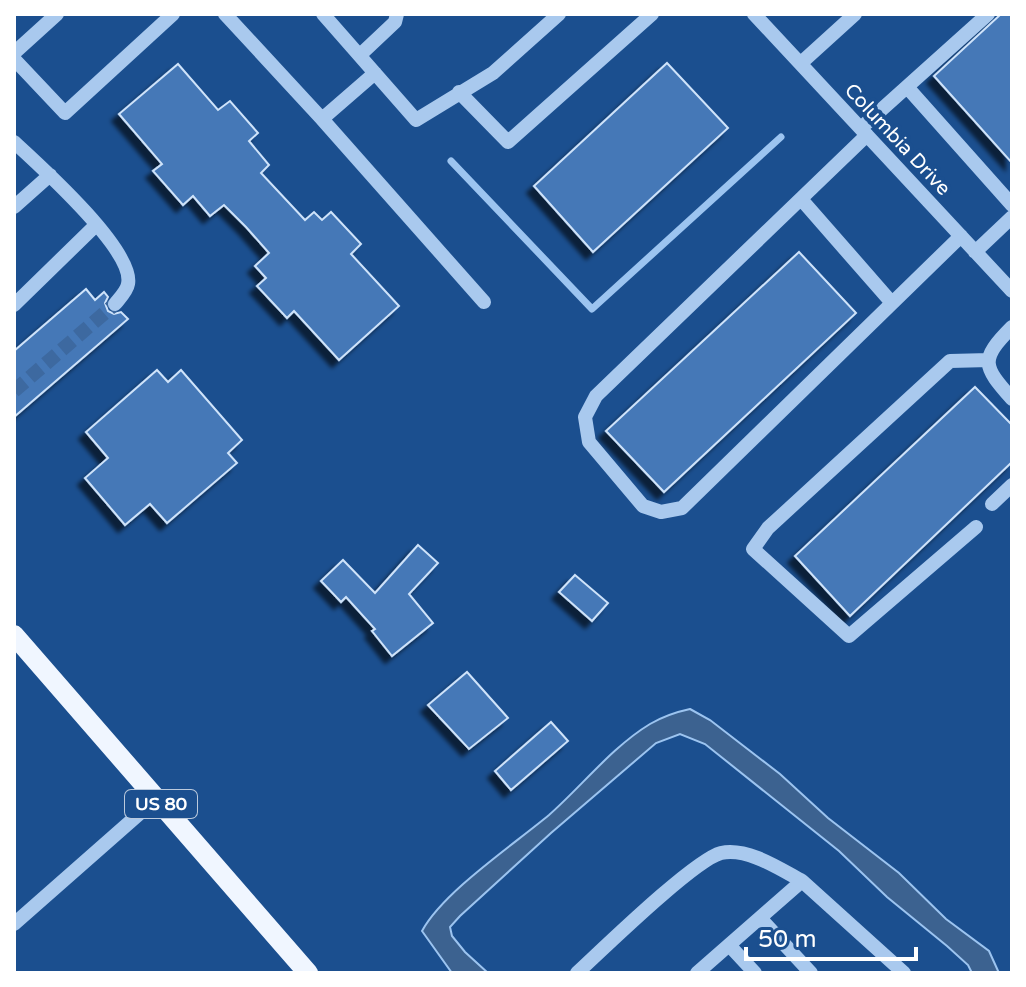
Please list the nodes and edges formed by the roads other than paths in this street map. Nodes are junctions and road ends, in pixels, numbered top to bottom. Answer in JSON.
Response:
{"nodes":[{"id":1,"x":57,"y":14,"type":"edge"},
{"id":2,"x":173,"y":14,"type":"edge"},
{"id":3,"x":225,"y":14,"type":"edge"},
{"id":4,"x":323,"y":14,"type":"edge"},
{"id":5,"x":559,"y":14,"type":"edge"},
{"id":6,"x":652,"y":14,"type":"edge"},
{"id":7,"x":754,"y":14,"type":"edge"},
{"id":8,"x":988,"y":14,"type":"edge"},
{"id":9,"x":847,"y":16,"type":"edge"},
{"id":10,"x":398,"y":17,"type":"edge"},
{"id":11,"x":14,"y":53,"type":"edge"},
{"id":12,"x":360,"y":55,"type":"junction"},
{"id":13,"x":14,"y":59,"type":"edge"},
{"id":14,"x":801,"y":63,"type":"junction"},
{"id":15,"x":375,"y":73,"type":"junction"},
{"id":16,"x":907,"y":87,"type":"junction"},
{"id":17,"x":459,"y":92,"type":"junction"},
{"id":18,"x":322,"y":119,"type":"junction"},
{"id":19,"x":864,"y":132,"type":"junction"},
{"id":20,"x":14,"y":142,"type":"edge"},
{"id":21,"x":50,"y":175,"type":"junction"},
{"id":22,"x":801,"y":199,"type":"junction"},
{"id":23,"x":1012,"y":205,"type":"edge"},
{"id":24,"x":14,"y":207,"type":"edge"},
{"id":25,"x":1012,"y":217,"type":"edge"},
{"id":26,"x":96,"y":225,"type":"junction"},
{"id":27,"x":961,"y":236,"type":"junction"},
{"id":28,"x":975,"y":252,"type":"junction"},
{"id":29,"x":1009,"y":282,"type":"edge"},
{"id":30,"x":484,"y":302,"type":"dead end"},
{"id":31,"x":892,"y":303,"type":"junction"},
{"id":32,"x":115,"y":304,"type":"tunnel mouth"},
{"id":33,"x":14,"y":305,"type":"edge"},
{"id":34,"x":1012,"y":327,"type":"edge"},
{"id":35,"x":989,"y":360,"type":"junction"},
{"id":36,"x":1012,"y":399,"type":"edge"},
{"id":37,"x":1012,"y":485,"type":"edge"},
{"id":38,"x":992,"y":504,"type":"dead end"},
{"id":39,"x":976,"y":527,"type":"dead end"},
{"id":40,"x":14,"y":635,"type":"edge"},
{"id":41,"x":156,"y":799,"type":"junction"},
{"id":42,"x":802,"y":881,"type":"junction"},
{"id":43,"x":760,"y":918,"type":"junction"},
{"id":44,"x":14,"y":924,"type":"edge"},
{"id":45,"x":729,"y":945,"type":"junction"},
{"id":46,"x":581,"y":972,"type":"edge"},
{"id":47,"x":308,"y":973,"type":"edge"},
{"id":48,"x":697,"y":973,"type":"edge"},
{"id":49,"x":755,"y":973,"type":"edge"},
{"id":50,"x":811,"y":973,"type":"edge"},
{"id":51,"x":904,"y":973,"type":"edge"}],
"edges":[{"from":1,"to":11,"type":"street"},
{"from":2,"to":13,"type":"street"},
{"from":3,"to":18,"type":"street"},
{"from":4,"to":12,"type":"street"},
{"from":5,"to":17,"type":"street"},
{"from":6,"to":17,"type":"street"},
{"from":7,"to":14,"type":"street","name":"Columbia Drive"},
{"from":8,"to":16,"type":"street"},
{"from":9,"to":14,"type":"street"},
{"from":10,"to":12,"type":"street"},
{"from":12,"to":15,"type":"street"},
{"from":14,"to":19,"type":"street","name":"Columbia Drive"},
{"from":15,"to":17,"type":"street"},
{"from":15,"to":18,"type":"street"},
{"from":16,"to":19,"type":"street"},
{"from":16,"to":23,"type":"street"},
{"from":18,"to":30,"type":"street"},
{"from":19,"to":22,"type":"street"},
{"from":19,"to":27,"type":"street","name":"Columbia Drive"},
{"from":20,"to":21,"type":"street"},
{"from":21,"to":24,"type":"street"},
{"from":21,"to":26,"type":"street"},
{"from":22,"to":31,"type":"street"},
{"from":22,"to":31,"type":"street"},
{"from":25,"to":28,"type":"street"},
{"from":26,"to":32,"type":"street"},
{"from":26,"to":33,"type":"street"},
{"from":27,"to":28,"type":"street","name":"Columbia Drive"},
{"from":27,"to":31,"type":"street"},
{"from":28,"to":29,"type":"street","name":"Columbia Drive"},
{"from":34,"to":35,"type":"street"},
{"from":35,"to":36,"type":"street"},
{"from":35,"to":39,"type":"street"},
{"from":37,"to":38,"type":"street"},
{"from":40,"to":41,"type":"main road","number":"US 80"},
{"from":41,"to":44,"type":"street"},
{"from":41,"to":47,"type":"main road","number":"US 80"},
{"from":42,"to":43,"type":"street"},
{"from":42,"to":46,"type":"street"},
{"from":42,"to":51,"type":"street"},
{"from":43,"to":45,"type":"street"},
{"from":43,"to":50,"type":"street"},
{"from":45,"to":48,"type":"street"},
{"from":45,"to":49,"type":"street"}]}
